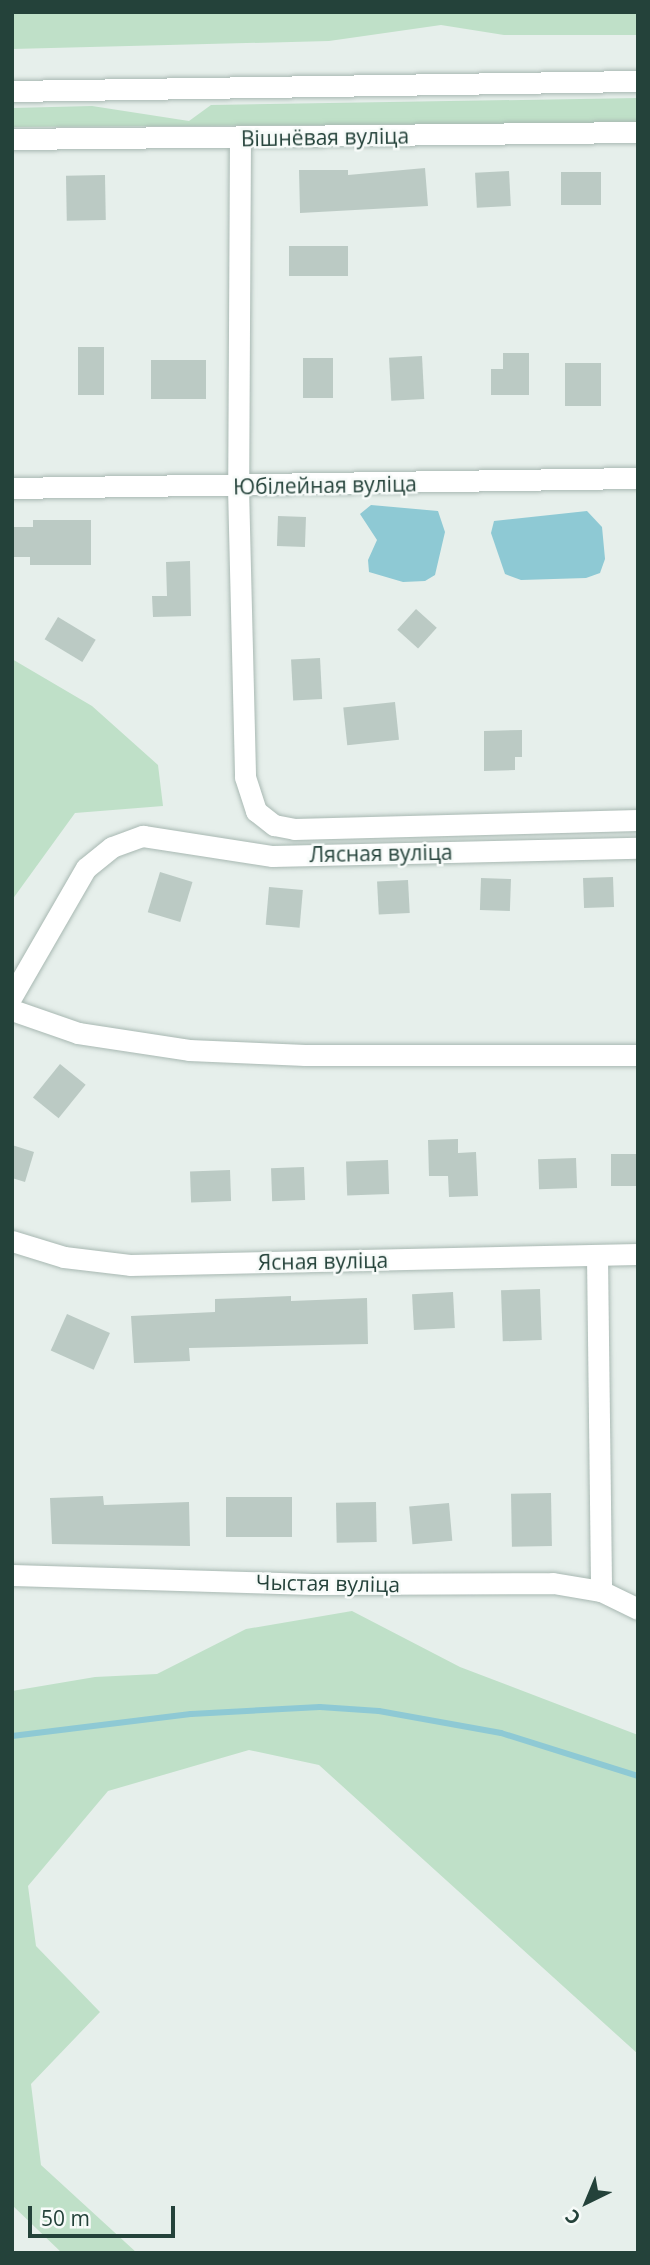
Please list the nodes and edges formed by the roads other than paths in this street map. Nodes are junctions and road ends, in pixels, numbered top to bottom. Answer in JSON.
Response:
{"nodes":[{"id":1,"x":638,"y":81,"type":"edge"},
{"id":2,"x":12,"y":91,"type":"edge"},
{"id":3,"x":638,"y":132,"type":"edge"},
{"id":4,"x":240,"y":138,"type":"junction"},
{"id":5,"x":12,"y":139,"type":"edge"},
{"id":6,"x":638,"y":478,"type":"edge"},
{"id":7,"x":238,"y":487,"type":"junction"},
{"id":8,"x":12,"y":488,"type":"edge"},
{"id":9,"x":638,"y":820,"type":"edge"},
{"id":10,"x":638,"y":848,"type":"edge"},
{"id":11,"x":12,"y":996,"type":"edge"},
{"id":12,"x":12,"y":1010,"type":"edge"},
{"id":13,"x":638,"y":1055,"type":"edge"},
{"id":14,"x":12,"y":1241,"type":"edge"},
{"id":15,"x":638,"y":1254,"type":"edge"},
{"id":16,"x":597,"y":1255,"type":"junction"},
{"id":17,"x":12,"y":1575,"type":"edge"},
{"id":18,"x":601,"y":1591,"type":"junction"},
{"id":19,"x":638,"y":1609,"type":"edge"}],
"edges":[{"from":1,"to":2,"type":"street"},
{"from":3,"to":4,"type":"street","name":"Вішнёвая вуліца"},
{"from":4,"to":5,"type":"street","name":"Вішнёвая вуліца"},
{"from":4,"to":7,"type":"street","name":"Лясная вуліца"},
{"from":6,"to":7,"type":"street","name":"Юбілейная вуліца"},
{"from":7,"to":8,"type":"street","name":"Юбілейная вуліца"},
{"from":7,"to":9,"type":"street","name":"Лясная вуліца"},
{"from":10,"to":11,"type":"street","name":"Лясная вуліца"},
{"from":12,"to":13,"type":"street"},
{"from":14,"to":16,"type":"street","name":"Ясная вуліца"},
{"from":15,"to":16,"type":"street","name":"Ясная вуліца"},
{"from":16,"to":18,"type":"street"},
{"from":17,"to":18,"type":"street","name":"Чыстая вуліца"},
{"from":18,"to":19,"type":"street","name":"Чыстая вуліца"}]}
